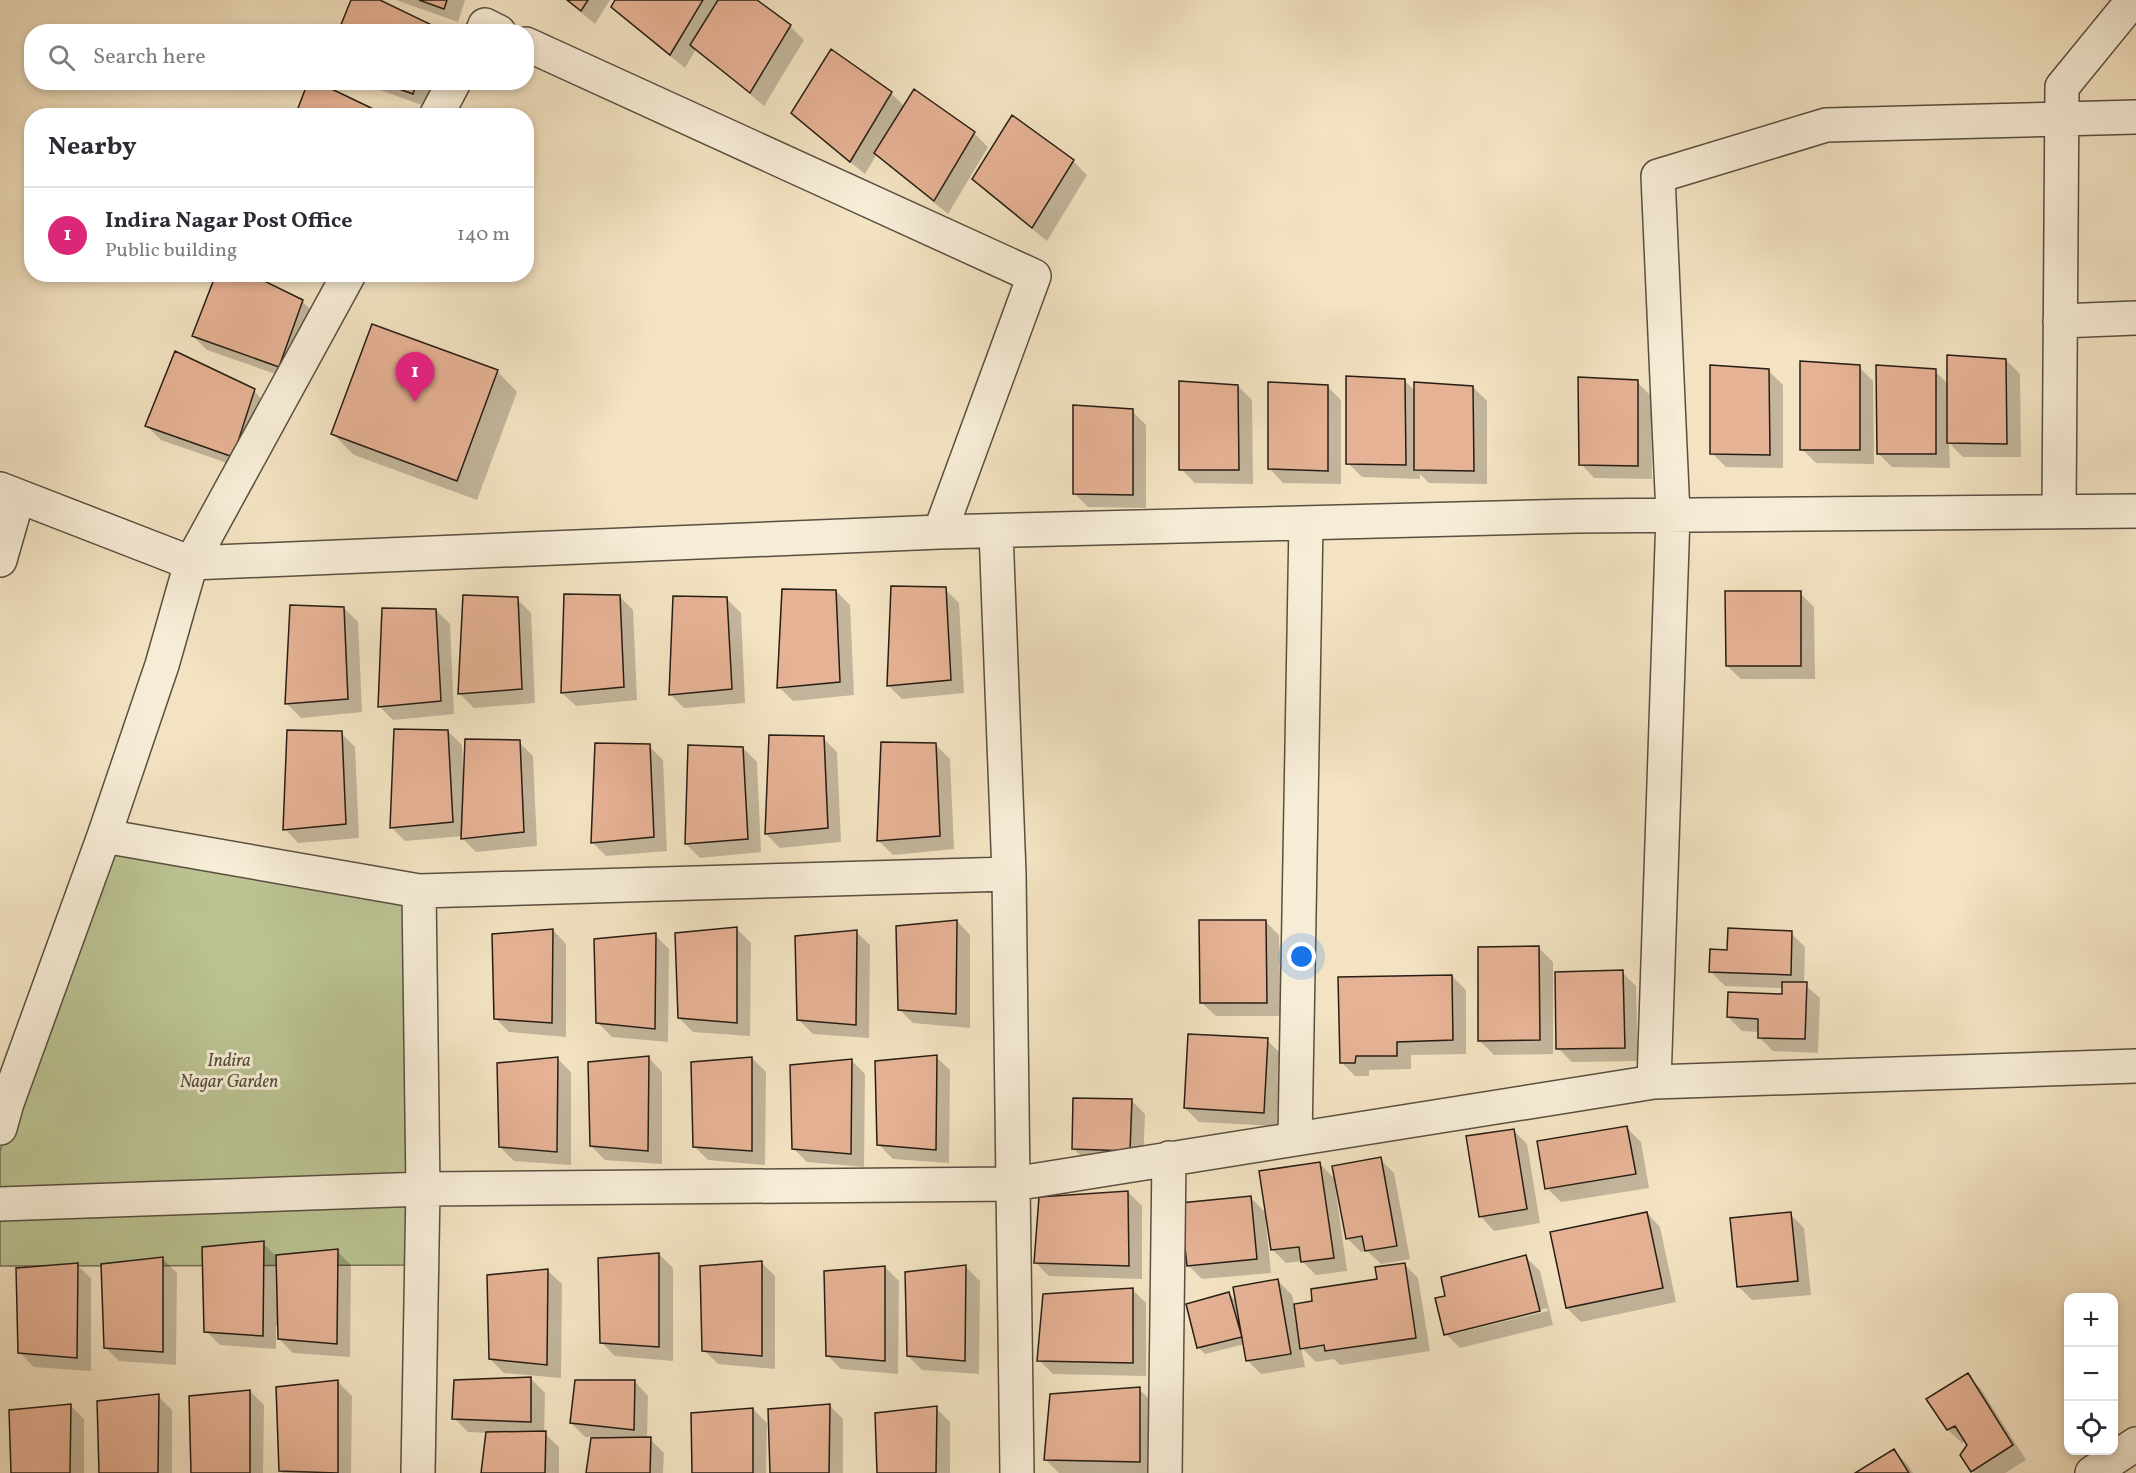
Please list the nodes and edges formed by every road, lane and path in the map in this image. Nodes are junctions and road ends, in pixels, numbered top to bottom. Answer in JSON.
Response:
{"nodes":[{"id":1,"x":2133,"y":0,"type":"edge"},
{"id":2,"x":534,"y":48,"type":"edge"},
{"id":3,"x":450,"y":90,"type":"edge"},
{"id":4,"x":440,"y":108,"type":"edge"},
{"id":5,"x":2136,"y":117,"type":"edge"},
{"id":6,"x":2062,"y":120,"type":"junction"},
{"id":7,"x":345,"y":282,"type":"edge"},
{"id":8,"x":2136,"y":318,"type":"edge"},
{"id":9,"x":2060,"y":321,"type":"junction"},
{"id":10,"x":9,"y":493,"type":"edge"},
{"id":11,"x":2136,"y":511,"type":"edge"},
{"id":12,"x":2059,"y":512,"type":"junction"},
{"id":13,"x":1673,"y":515,"type":"junction"},
{"id":14,"x":1305,"y":523,"type":"junction"},
{"id":15,"x":996,"y":531,"type":"junction"},
{"id":16,"x":940,"y":532,"type":"junction"},
{"id":17,"x":0,"y":560,"type":"edge"},
{"id":18,"x":191,"y":564,"type":"junction"},
{"id":19,"x":104,"y":836,"type":"junction"},
{"id":20,"x":1009,"y":874,"type":"junction"},
{"id":21,"x":419,"y":891,"type":"junction"},
{"id":22,"x":2136,"y":1066,"type":"edge"},
{"id":23,"x":1654,"y":1082,"type":"junction"},
{"id":24,"x":0,"y":1128,"type":"edge"},
{"id":25,"x":1295,"y":1139,"type":"junction"},
{"id":26,"x":1169,"y":1158,"type":"junction"},
{"id":27,"x":1013,"y":1184,"type":"junction"},
{"id":28,"x":423,"y":1189,"type":"junction"},
{"id":29,"x":0,"y":1204,"type":"edge"},
{"id":30,"x":2136,"y":1444,"type":"edge"},
{"id":31,"x":418,"y":1473,"type":"edge"},
{"id":32,"x":1017,"y":1473,"type":"edge"},
{"id":33,"x":1165,"y":1473,"type":"edge"},
{"id":34,"x":2092,"y":1473,"type":"edge"}],
"edges":[{"from":1,"to":6,"type":"street"},
{"from":2,"to":16,"type":"street"},
{"from":3,"to":4,"type":"street"},
{"from":5,"to":6,"type":"street"},
{"from":6,"to":9,"type":"street"},
{"from":6,"to":13,"type":"street"},
{"from":7,"to":18,"type":"street"},
{"from":8,"to":9,"type":"street"},
{"from":9,"to":12,"type":"street"},
{"from":10,"to":17,"type":"street"},
{"from":10,"to":18,"type":"street"},
{"from":11,"to":12,"type":"street"},
{"from":12,"to":13,"type":"street"},
{"from":13,"to":14,"type":"street"},
{"from":13,"to":23,"type":"street"},
{"from":14,"to":15,"type":"street"},
{"from":14,"to":25,"type":"street"},
{"from":15,"to":16,"type":"street"},
{"from":15,"to":20,"type":"street"},
{"from":16,"to":18,"type":"street"},
{"from":18,"to":19,"type":"street"},
{"from":19,"to":21,"type":"street"},
{"from":19,"to":24,"type":"street"},
{"from":20,"to":21,"type":"street"},
{"from":20,"to":27,"type":"street"},
{"from":21,"to":28,"type":"street"},
{"from":22,"to":23,"type":"street"},
{"from":23,"to":25,"type":"street"},
{"from":25,"to":26,"type":"street"},
{"from":26,"to":27,"type":"street"},
{"from":26,"to":33,"type":"street"},
{"from":27,"to":28,"type":"street"},
{"from":27,"to":32,"type":"street"},
{"from":28,"to":29,"type":"street"},
{"from":28,"to":31,"type":"street"},
{"from":30,"to":34,"type":"street"}]}
